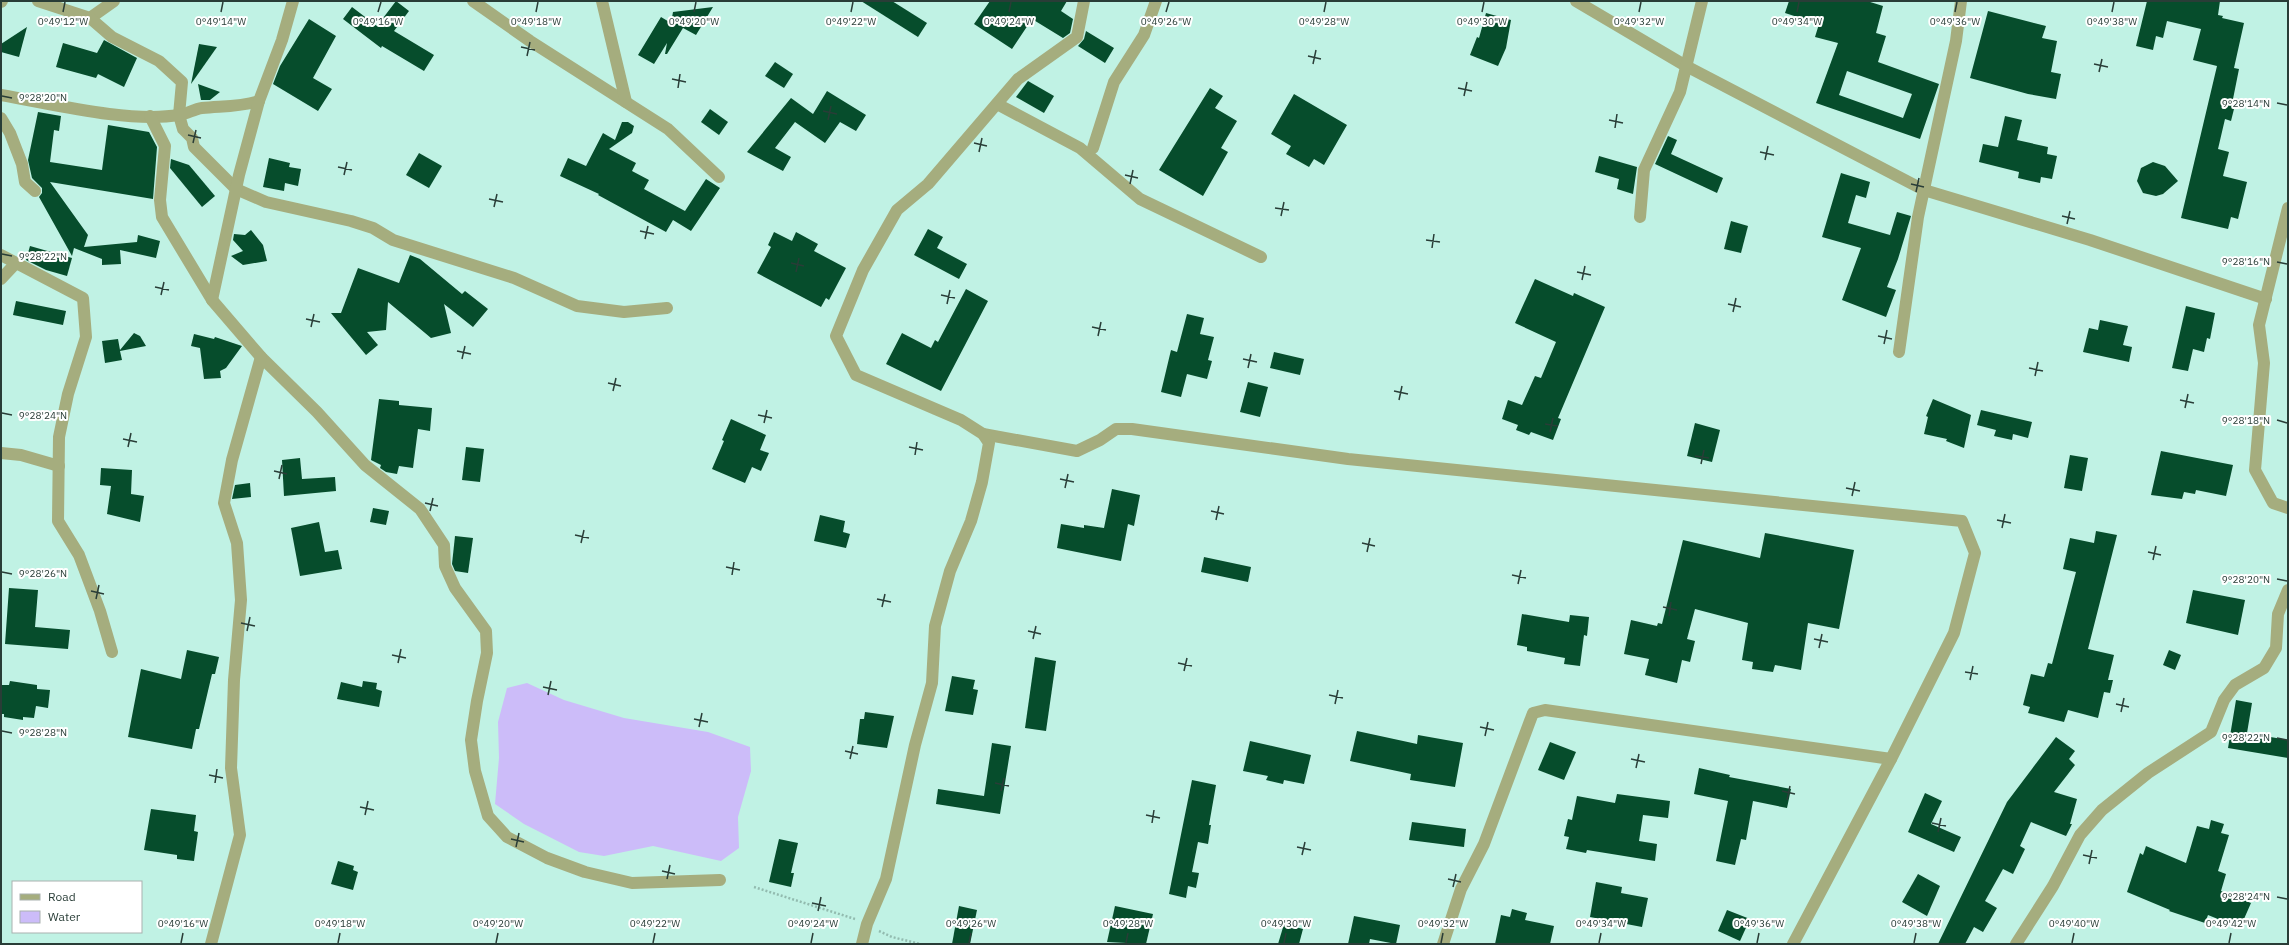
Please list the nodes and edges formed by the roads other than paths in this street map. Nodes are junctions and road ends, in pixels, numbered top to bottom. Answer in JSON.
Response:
{"nodes":[{"id":1,"x":38,"y":1,"type":"edge"},
{"id":2,"x":114,"y":1,"type":"edge"},
{"id":3,"x":294,"y":1,"type":"edge"},
{"id":4,"x":473,"y":1,"type":"edge"},
{"id":5,"x":602,"y":1,"type":"edge"},
{"id":6,"x":1084,"y":1,"type":"edge"},
{"id":7,"x":1156,"y":1,"type":"edge"},
{"id":8,"x":1576,"y":1,"type":"edge"},
{"id":9,"x":1702,"y":1,"type":"edge"},
{"id":10,"x":1961,"y":1,"type":"edge"},
{"id":11,"x":90,"y":18,"type":"junction"},
{"id":12,"x":1686,"y":66,"type":"junction"},
{"id":13,"x":1,"y":95,"type":"edge"},
{"id":14,"x":259,"y":101,"type":"junction"},
{"id":15,"x":626,"y":102,"type":"junction"},
{"id":16,"x":998,"y":104,"type":"junction"},
{"id":17,"x":179,"y":115,"type":"junction"},
{"id":18,"x":150,"y":116,"type":"junction"},
{"id":19,"x":1,"y":118,"type":"edge"},
{"id":20,"x":1092,"y":148,"type":"dead end"},
{"id":21,"x":719,"y":177,"type":"dead end"},
{"id":22,"x":236,"y":189,"type":"junction"},
{"id":23,"x":35,"y":190,"type":"dead end"},
{"id":24,"x":1924,"y":190,"type":"junction"},
{"id":25,"x":2288,"y":208,"type":"edge"},
{"id":26,"x":1640,"y":217,"type":"dead end"},
{"id":27,"x":1,"y":255,"type":"edge"},
{"id":28,"x":1261,"y":257,"type":"dead end"},
{"id":29,"x":16,"y":263,"type":"junction"},
{"id":30,"x":1,"y":279,"type":"edge"},
{"id":31,"x":2266,"y":299,"type":"junction"},
{"id":32,"x":212,"y":300,"type":"junction"},
{"id":33,"x":667,"y":308,"type":"dead end"},
{"id":34,"x":1899,"y":352,"type":"dead end"},
{"id":35,"x":261,"y":357,"type":"junction"},
{"id":36,"x":983,"y":434,"type":"junction"},
{"id":37,"x":1,"y":453,"type":"edge"},
{"id":38,"x":59,"y":466,"type":"junction"},
{"id":39,"x":2288,"y":508,"type":"edge"},
{"id":40,"x":2288,"y":590,"type":"edge"},
{"id":41,"x":112,"y":652,"type":"dead end"},
{"id":42,"x":1891,"y":759,"type":"junction"},
{"id":43,"x":720,"y":880,"type":"dead end"},
{"id":44,"x":211,"y":944,"type":"edge"},
{"id":45,"x":862,"y":944,"type":"edge"},
{"id":46,"x":1443,"y":944,"type":"edge"},
{"id":47,"x":1793,"y":944,"type":"edge"},
{"id":48,"x":2016,"y":944,"type":"edge"}],
"edges":[{"from":1,"to":11,"type":"street"},
{"from":2,"to":11,"type":"street"},
{"from":3,"to":14,"type":"street"},
{"from":4,"to":15,"type":"street"},
{"from":5,"to":15,"type":"street"},
{"from":6,"to":16,"type":"street"},
{"from":7,"to":20,"type":"street"},
{"from":8,"to":12,"type":"street"},
{"from":9,"to":12,"type":"street"},
{"from":10,"to":24,"type":"street"},
{"from":11,"to":17,"type":"street"},
{"from":12,"to":24,"type":"street"},
{"from":12,"to":26,"type":"street"},
{"from":13,"to":18,"type":"street"},
{"from":14,"to":17,"type":"street"},
{"from":14,"to":22,"type":"street"},
{"from":15,"to":21,"type":"street"},
{"from":16,"to":28,"type":"street"},
{"from":16,"to":36,"type":"street"},
{"from":17,"to":18,"type":"street"},
{"from":17,"to":22,"type":"street"},
{"from":18,"to":32,"type":"street"},
{"from":19,"to":23,"type":"street"},
{"from":22,"to":32,"type":"street"},
{"from":22,"to":33,"type":"street"},
{"from":24,"to":31,"type":"street"},
{"from":24,"to":34,"type":"street"},
{"from":25,"to":31,"type":"street"},
{"from":27,"to":29,"type":"street"},
{"from":29,"to":30,"type":"street"},
{"from":29,"to":38,"type":"street"},
{"from":31,"to":39,"type":"street"},
{"from":32,"to":35,"type":"street"},
{"from":35,"to":43,"type":"street"},
{"from":35,"to":44,"type":"street"},
{"from":36,"to":42,"type":"street"},
{"from":36,"to":45,"type":"street"},
{"from":37,"to":38,"type":"street"},
{"from":38,"to":41,"type":"street"},
{"from":40,"to":48,"type":"street"},
{"from":42,"to":46,"type":"street"},
{"from":42,"to":47,"type":"street"}]}
